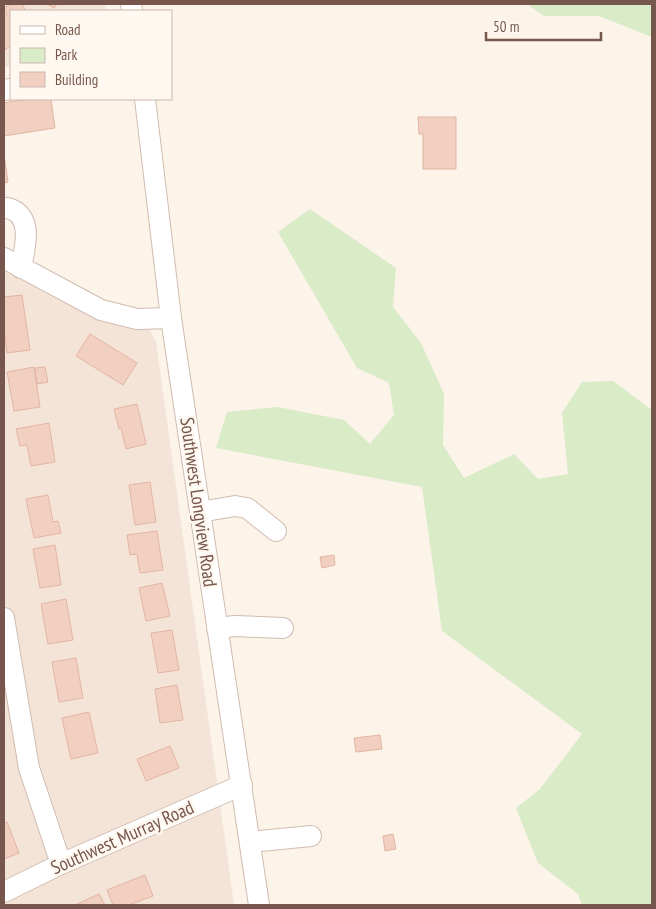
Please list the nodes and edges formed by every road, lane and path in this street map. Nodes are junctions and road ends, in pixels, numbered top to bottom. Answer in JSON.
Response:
{"nodes":[{"id":1,"x":144,"y":100,"type":"edge"},
{"id":2,"x":4,"y":208,"type":"edge"},
{"id":3,"x":12,"y":263,"type":"edge"},
{"id":4,"x":171,"y":318,"type":"junction"},
{"id":5,"x":200,"y":512,"type":"junction"},
{"id":6,"x":276,"y":531,"type":"dead end"},
{"id":7,"x":4,"y":618,"type":"edge"},
{"id":8,"x":217,"y":628,"type":"junction"},
{"id":9,"x":283,"y":628,"type":"dead end"},
{"id":10,"x":242,"y":785,"type":"junction"},
{"id":11,"x":311,"y":836,"type":"dead end"},
{"id":12,"x":250,"y":842,"type":"junction"},
{"id":13,"x":61,"y":864,"type":"junction"},
{"id":14,"x":4,"y":892,"type":"edge"},
{"id":15,"x":259,"y":905,"type":"edge"}],
"edges":[{"from":1,"to":4,"type":"street","name":"Southwest Longview Road"},
{"from":2,"to":3,"type":"street"},
{"from":3,"to":4,"type":"street"},
{"from":4,"to":5,"type":"street","name":"Southwest Longview Road"},
{"from":5,"to":6,"type":"street"},
{"from":5,"to":8,"type":"street","name":"Southwest Longview Road"},
{"from":7,"to":13,"type":"street"},
{"from":8,"to":9,"type":"street"},
{"from":8,"to":10,"type":"street","name":"Southwest Longview Road"},
{"from":10,"to":12,"type":"street","name":"Southwest Longview Road"},
{"from":10,"to":13,"type":"street","name":"Southwest Murray Road"},
{"from":11,"to":12,"type":"street"},
{"from":12,"to":15,"type":"street","name":"Southwest Longview Road"},
{"from":13,"to":14,"type":"street","name":"Southwest Murray Road"}]}
